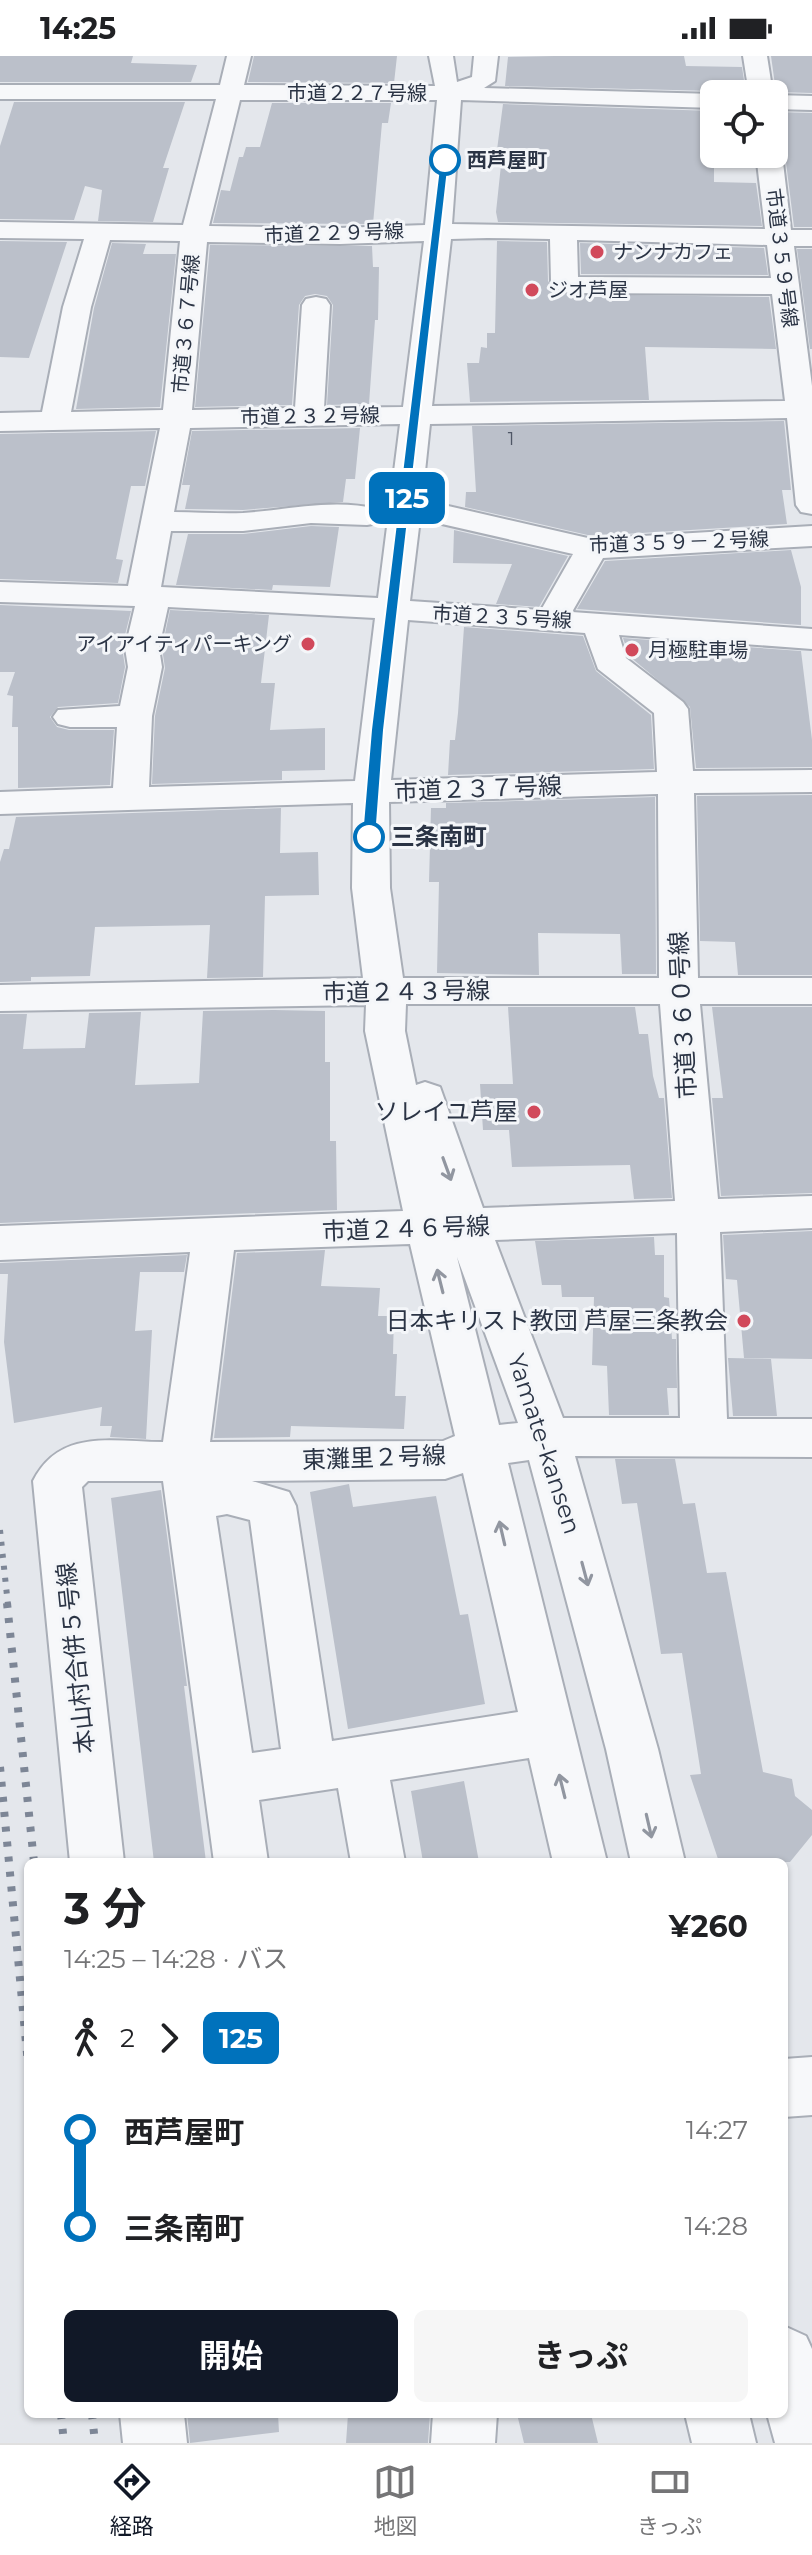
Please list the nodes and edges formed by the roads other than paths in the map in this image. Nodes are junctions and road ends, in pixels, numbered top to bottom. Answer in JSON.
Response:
{"nodes":[{"id":1,"x":239,"y":56,"type":"edge"},
{"id":2,"x":426,"y":56,"type":"edge"},
{"id":3,"x":441,"y":56,"type":"edge"},
{"id":4,"x":467,"y":56,"type":"edge"},
{"id":5,"x":486,"y":56,"type":"edge"},
{"id":6,"x":755,"y":56,"type":"edge"},
{"id":7,"x":759,"y":80,"type":"edge"},
{"id":8,"x":229,"y":91,"type":"junction"},
{"id":9,"x":0,"y":92,"type":"edge"},
{"id":10,"x":450,"y":92,"type":"junction"},
{"id":11,"x":700,"y":101,"type":"edge"},
{"id":12,"x":788,"y":102,"type":"edge"},
{"id":13,"x":812,"y":103,"type":"edge"},
{"id":14,"x":771,"y":168,"type":"edge"},
{"id":15,"x":0,"y":230,"type":"edge"},
{"id":16,"x":438,"y":230,"type":"junction"},
{"id":17,"x":563,"y":231,"type":"junction"},
{"id":18,"x":99,"y":232,"type":"junction"},
{"id":19,"x":194,"y":235,"type":"junction"},
{"id":20,"x":780,"y":237,"type":"junction"},
{"id":21,"x":812,"y":238,"type":"edge"},
{"id":22,"x":786,"y":286,"type":"junction"},
{"id":23,"x":316,"y":305,"type":"dead end"},
{"id":24,"x":807,"y":410,"type":"edge"},
{"id":25,"x":415,"y":415,"type":"junction"},
{"id":26,"x":177,"y":417,"type":"junction"},
{"id":27,"x":309,"y":417,"type":"junction"},
{"id":28,"x":55,"y":420,"type":"junction"},
{"id":29,"x":0,"y":422,"type":"edge"},
{"id":30,"x":812,"y":505,"type":"edge"},
{"id":31,"x":406,"y":506,"type":"junction"},
{"id":32,"x":367,"y":516,"type":"dead end"},
{"id":33,"x":157,"y":521,"type":"junction"},
{"id":34,"x":812,"y":536,"type":"edge"},
{"id":35,"x":592,"y":549,"type":"junction"},
{"id":36,"x":0,"y":592,"type":"edge"},
{"id":37,"x":148,"y":594,"type":"junction"},
{"id":38,"x":391,"y":608,"type":"junction"},
{"id":39,"x":552,"y":619,"type":"junction"},
{"id":40,"x":599,"y":623,"type":"junction"},
{"id":41,"x":812,"y":639,"type":"edge"},
{"id":42,"x":135,"y":716,"type":"junction"},
{"id":43,"x":70,"y":717,"type":"dead end"},
{"id":44,"x":812,"y":781,"type":"edge"},
{"id":45,"x":676,"y":782,"type":"junction"},
{"id":46,"x":371,"y":793,"type":"junction"},
{"id":47,"x":130,"y":799,"type":"junction"},
{"id":48,"x":0,"y":803,"type":"edge"},
{"id":49,"x":679,"y":989,"type":"junction"},
{"id":50,"x":386,"y":991,"type":"junction"},
{"id":51,"x":812,"y":991,"type":"edge"},
{"id":52,"x":0,"y":998,"type":"edge"},
{"id":53,"x":812,"y":1212,"type":"edge"},
{"id":54,"x":697,"y":1217,"type":"junction"},
{"id":55,"x":447,"y":1226,"type":"junction"},
{"id":56,"x":214,"y":1235,"type":"junction"},
{"id":57,"x":0,"y":1243,"type":"edge"},
{"id":58,"x":704,"y":1437,"type":"junction"},
{"id":59,"x":812,"y":1438,"type":"edge"},
{"id":60,"x":547,"y":1439,"type":"junction"},
{"id":61,"x":482,"y":1446,"type":"junction"},
{"id":62,"x":77,"y":1462,"type":"joint"},
{"id":63,"x":186,"y":1481,"type":"junction"},
{"id":64,"x":549,"y":1731,"type":"junction"},
{"id":65,"x":335,"y":1765,"type":"junction"},
{"id":66,"x":229,"y":1781,"type":"junction"},
{"id":67,"x":97,"y":1858,"type":"edge"},
{"id":68,"x":240,"y":1858,"type":"edge"},
{"id":69,"x":376,"y":1858,"type":"edge"},
{"id":70,"x":579,"y":1858,"type":"edge"},
{"id":71,"x":657,"y":1858,"type":"edge"},
{"id":72,"x":812,"y":2086,"type":"edge"},
{"id":73,"x":788,"y":2088,"type":"edge"},
{"id":74,"x":788,"y":2373,"type":"edge"},
{"id":75,"x":152,"y":2418,"type":"edge"},
{"id":76,"x":465,"y":2418,"type":"edge"},
{"id":77,"x":718,"y":2418,"type":"edge"},
{"id":78,"x":155,"y":2443,"type":"edge"},
{"id":79,"x":463,"y":2443,"type":"edge"},
{"id":80,"x":724,"y":2443,"type":"edge"},
{"id":81,"x":807,"y":2443,"type":"edge"}],
"edges":[{"from":1,"to":8,"type":"street","name":"市道３６７号線"},
{"from":2,"to":10,"type":"street"},
{"from":3,"to":10,"type":"street","name":"Yamate-kansen"},
{"from":4,"to":10,"type":"street","name":"Yamate-kansen"},
{"from":5,"to":10,"type":"street"},
{"from":6,"to":7,"type":"street"},
{"from":8,"to":9,"type":"street","name":"市道２２７号線"},
{"from":8,"to":10,"type":"street","name":"市道２２７号線"},
{"from":8,"to":19,"type":"street","name":"市道３６７号線"},
{"from":10,"to":11,"type":"street","name":"市道２２７号線"},
{"from":10,"to":16,"type":"street","name":"Yamate-kansen"},
{"from":12,"to":13,"type":"street"},
{"from":14,"to":20,"type":"street","name":"市道３５９号線"},
{"from":15,"to":18,"type":"street","name":"市道２２９号線"},
{"from":16,"to":17,"type":"street","name":"市道２２９号線"},
{"from":16,"to":19,"type":"street","name":"市道２２９号線"},
{"from":16,"to":25,"type":"street","name":"Yamate-kansen"},
{"from":17,"to":20,"type":"street","name":"市道２２９号線"},
{"from":17,"to":22,"type":"street"},
{"from":18,"to":19,"type":"street","name":"市道２２９号線"},
{"from":18,"to":28,"type":"street"},
{"from":19,"to":26,"type":"street","name":"市道３６７号線"},
{"from":20,"to":21,"type":"street","name":"市道２２９号線"},
{"from":20,"to":22,"type":"street","name":"市道３５９号線"},
{"from":22,"to":24,"type":"street","name":"市道３５９号線"},
{"from":23,"to":27,"type":"street"},
{"from":24,"to":25,"type":"street","name":"市道２３２号線"},
{"from":24,"to":30,"type":"street","name":"市道３５９号線"},
{"from":25,"to":27,"type":"street","name":"市道２３２号線"},
{"from":25,"to":31,"type":"street","name":"Yamate-kansen"},
{"from":26,"to":27,"type":"street","name":"市道２３２号線"},
{"from":26,"to":28,"type":"street","name":"市道２３２号線"},
{"from":26,"to":33,"type":"street","name":"市道３６７号線"},
{"from":28,"to":29,"type":"street","name":"市道２３２号線"},
{"from":31,"to":35,"type":"street","name":"市道３５９－２号線"},
{"from":31,"to":38,"type":"street","name":"Yamate-kansen"},
{"from":32,"to":33,"type":"street"},
{"from":33,"to":37,"type":"street","name":"市道３６７号線"},
{"from":34,"to":35,"type":"street","name":"市道３５９－２号線"},
{"from":35,"to":39,"type":"street"},
{"from":36,"to":37,"type":"street","name":"市道２３５号線"},
{"from":37,"to":38,"type":"street","name":"市道２３５号線"},
{"from":37,"to":42,"type":"street","name":"市道３６７号線"},
{"from":38,"to":39,"type":"street","name":"市道２３５号線"},
{"from":38,"to":46,"type":"street","name":"Yamate-kansen"},
{"from":39,"to":40,"type":"street","name":"市道２３５号線"},
{"from":40,"to":41,"type":"street","name":"市道２３５号線"},
{"from":40,"to":45,"type":"street","name":"市道３６０号線"},
{"from":42,"to":43,"type":"street"},
{"from":42,"to":47,"type":"street","name":"市道３６７号線"},
{"from":44,"to":45,"type":"street","name":"市道２３７号線"},
{"from":45,"to":46,"type":"street","name":"市道２３７号線"},
{"from":45,"to":49,"type":"street","name":"市道３６０号線"},
{"from":46,"to":47,"type":"street","name":"市道２３７号線"},
{"from":46,"to":50,"type":"street","name":"Yamate-kansen"},
{"from":47,"to":48,"type":"street","name":"市道２３７号線"},
{"from":49,"to":50,"type":"street","name":"市道２４３号線"},
{"from":49,"to":51,"type":"street","name":"市道２４３号線"},
{"from":49,"to":54,"type":"street","name":"市道３６０号線"},
{"from":50,"to":52,"type":"street","name":"市道２４３号線"},
{"from":50,"to":55,"type":"street","name":"Yamate-kansen"},
{"from":53,"to":54,"type":"street","name":"市道２４６号線"},
{"from":54,"to":55,"type":"street","name":"市道２４６号線"},
{"from":54,"to":58,"type":"street","name":"市道３６０号線"},
{"from":55,"to":56,"type":"street","name":"市道２４６号線"},
{"from":55,"to":60,"type":"street","name":"Yamate-kansen"},
{"from":61,"to":55,"type":"street","name":"Yamate-kansen","one_way":true},
{"from":56,"to":57,"type":"street","name":"市道２４６号線"},
{"from":56,"to":63,"type":"street"},
{"from":58,"to":59,"type":"street","name":"東灘里２号線"},
{"from":58,"to":60,"type":"street","name":"東灘里２号線"},
{"from":60,"to":61,"type":"street","name":"東灘里２号線"},
{"from":60,"to":71,"type":"street","name":"Yamate-kansen","one_way":true},
{"from":61,"to":63,"type":"street","name":"東灘里２号線"},
{"from":64,"to":61,"type":"street","name":"Yamate-kansen","one_way":true},
{"from":62,"to":63,"type":"street","name":"東灘里２号線"},
{"from":62,"to":67,"type":"street","name":"本山村合併５号線"},
{"from":63,"to":65,"type":"street"},
{"from":63,"to":66,"type":"street"},
{"from":64,"to":65,"type":"street"},
{"from":70,"to":64,"type":"street","name":"Yamate-kansen","one_way":true},
{"from":65,"to":66,"type":"street"},
{"from":65,"to":69,"type":"street"},
{"from":66,"to":68,"type":"street"},
{"from":72,"to":73,"type":"street"},
{"from":74,"to":81,"type":"street"},
{"from":75,"to":78,"type":"street"},
{"from":76,"to":79,"type":"street"},
{"from":77,"to":80,"type":"street"}]}
